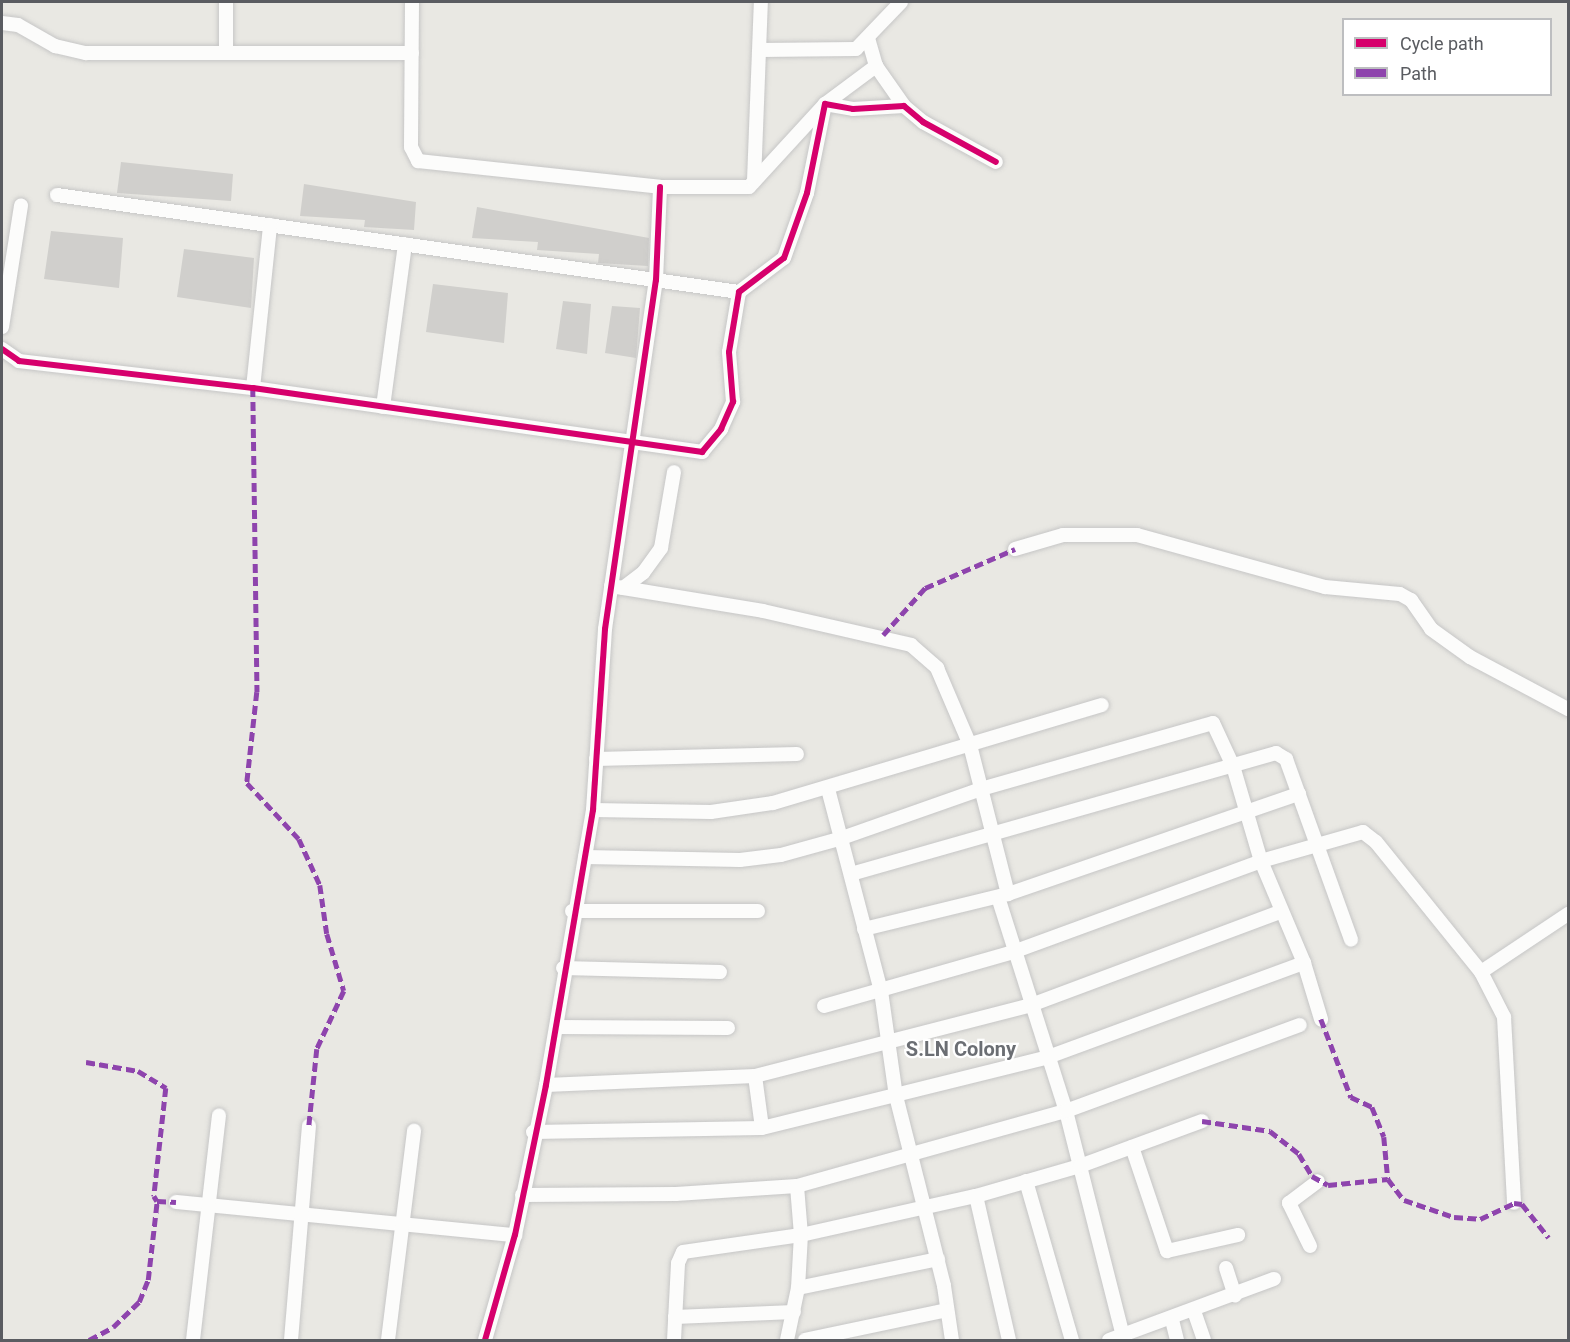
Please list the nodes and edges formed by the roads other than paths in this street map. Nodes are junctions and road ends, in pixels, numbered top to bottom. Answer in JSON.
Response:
{"nodes":[{"id":1,"x":226,"y":2,"type":"edge"},
{"id":2,"x":412,"y":2,"type":"edge"},
{"id":3,"x":761,"y":2,"type":"edge"},
{"id":4,"x":901,"y":2,"type":"edge"},
{"id":5,"x":2,"y":23,"type":"edge"},
{"id":6,"x":868,"y":38,"type":"junction"},
{"id":7,"x":760,"y":50,"type":"junction"},
{"id":8,"x":226,"y":53,"type":"junction"},
{"id":9,"x":412,"y":53,"type":"junction"},
{"id":10,"x":876,"y":66,"type":"junction"},
{"id":11,"x":825,"y":104,"type":"junction"},
{"id":12,"x":904,"y":106,"type":"junction"},
{"id":13,"x":996,"y":162,"type":"dead end"},
{"id":14,"x":754,"y":181,"type":"junction"},
{"id":15,"x":660,"y":187,"type":"junction"},
{"id":16,"x":57,"y":195,"type":"dead end"},
{"id":17,"x":21,"y":205,"type":"dead end"},
{"id":18,"x":270,"y":225,"type":"junction"},
{"id":19,"x":405,"y":244,"type":"junction"},
{"id":20,"x":656,"y":280,"type":"junction"},
{"id":21,"x":739,"y":292,"type":"junction"},
{"id":22,"x":2,"y":327,"type":"edge"},
{"id":23,"x":2,"y":349,"type":"edge"},
{"id":24,"x":252,"y":388,"type":"junction"},
{"id":25,"x":383,"y":407,"type":"junction"},
{"id":26,"x":629,"y":442,"type":"junction"},
{"id":27,"x":674,"y":472,"type":"dead end"},
{"id":28,"x":1015,"y":549,"type":"dead end"},
{"id":29,"x":617,"y":587,"type":"junction"},
{"id":30,"x":1102,"y":705,"type":"dead end"},
{"id":31,"x":1569,"y":709,"type":"edge"},
{"id":32,"x":970,"y":745,"type":"junction"},
{"id":33,"x":797,"y":754,"type":"dead end"},
{"id":34,"x":596,"y":759,"type":"junction"},
{"id":35,"x":1233,"y":766,"type":"junction"},
{"id":36,"x":828,"y":789,"type":"junction"},
{"id":37,"x":981,"y":789,"type":"junction"},
{"id":38,"x":1299,"y":794,"type":"junction"},
{"id":39,"x":592,"y":810,"type":"junction"},
{"id":40,"x":1247,"y":815,"type":"junction"},
{"id":41,"x":993,"y":836,"type":"junction"},
{"id":42,"x":839,"y":840,"type":"junction"},
{"id":43,"x":1317,"y":842,"type":"junction"},
{"id":44,"x":585,"y":857,"type":"junction"},
{"id":45,"x":1261,"y":861,"type":"junction"},
{"id":46,"x":851,"y":874,"type":"junction"},
{"id":47,"x":1003,"y":895,"type":"junction"},
{"id":48,"x":572,"y":911,"type":"junction"},
{"id":49,"x":758,"y":911,"type":"dead end"},
{"id":50,"x":1280,"y":912,"type":"junction"},
{"id":51,"x":1569,"y":914,"type":"edge"},
{"id":52,"x":864,"y":929,"type":"junction"},
{"id":53,"x":1351,"y":940,"type":"dead end"},
{"id":54,"x":1013,"y":952,"type":"junction"},
{"id":55,"x":1304,"y":963,"type":"junction"},
{"id":56,"x":563,"y":968,"type":"junction"},
{"id":57,"x":720,"y":972,"type":"dead end"},
{"id":58,"x":1481,"y":972,"type":"junction"},
{"id":59,"x":881,"y":991,"type":"junction"},
{"id":60,"x":1031,"y":1005,"type":"junction"},
{"id":61,"x":824,"y":1006,"type":"dead end"},
{"id":62,"x":1322,"y":1019,"type":"dead end"},
{"id":63,"x":1300,"y":1025,"type":"dead end"},
{"id":64,"x":557,"y":1027,"type":"junction"},
{"id":65,"x":728,"y":1028,"type":"dead end"},
{"id":66,"x":887,"y":1040,"type":"junction"},
{"id":67,"x":1048,"y":1057,"type":"junction"},
{"id":68,"x":755,"y":1076,"type":"junction"},
{"id":69,"x":546,"y":1085,"type":"junction"},
{"id":70,"x":896,"y":1096,"type":"junction"},
{"id":71,"x":1066,"y":1111,"type":"junction"},
{"id":72,"x":219,"y":1116,"type":"dead end"},
{"id":73,"x":1202,"y":1121,"type":"dead end"},
{"id":74,"x":309,"y":1126,"type":"dead end"},
{"id":75,"x":762,"y":1128,"type":"junction"},
{"id":76,"x":414,"y":1131,"type":"dead end"},
{"id":77,"x":533,"y":1132,"type":"junction"},
{"id":78,"x":1132,"y":1147,"type":"junction"},
{"id":79,"x":912,"y":1153,"type":"junction"},
{"id":80,"x":1080,"y":1166,"type":"junction"},
{"id":81,"x":1026,"y":1181,"type":"junction"},
{"id":82,"x":1318,"y":1181,"type":"dead end"},
{"id":83,"x":797,"y":1186,"type":"junction"},
{"id":84,"x":522,"y":1195,"type":"junction"},
{"id":85,"x":976,"y":1196,"type":"junction"},
{"id":86,"x":176,"y":1202,"type":"dead end"},
{"id":87,"x":1514,"y":1203,"type":"dead end"},
{"id":88,"x":209,"y":1205,"type":"junction"},
{"id":89,"x":925,"y":1206,"type":"junction"},
{"id":90,"x":304,"y":1215,"type":"junction"},
{"id":91,"x":402,"y":1224,"type":"junction"},
{"id":92,"x":515,"y":1235,"type":"junction"},
{"id":93,"x":801,"y":1235,"type":"junction"},
{"id":94,"x":1238,"y":1235,"type":"dead end"},
{"id":95,"x":1310,"y":1246,"type":"dead end"},
{"id":96,"x":938,"y":1259,"type":"junction"},
{"id":97,"x":1226,"y":1268,"type":"dead end"},
{"id":98,"x":1274,"y":1279,"type":"dead end"},
{"id":99,"x":798,"y":1288,"type":"junction"},
{"id":100,"x":1235,"y":1296,"type":"junction"},
{"id":101,"x":947,"y":1310,"type":"junction"},
{"id":102,"x":1194,"y":1311,"type":"junction"},
{"id":103,"x":795,"y":1312,"type":"junction"},
{"id":104,"x":675,"y":1317,"type":"junction"},
{"id":105,"x":1172,"y":1320,"type":"junction"},
{"id":106,"x":1124,"y":1339,"type":"edge"},
{"id":107,"x":194,"y":1341,"type":"edge"},
{"id":108,"x":291,"y":1341,"type":"edge"},
{"id":109,"x":388,"y":1341,"type":"edge"},
{"id":110,"x":485,"y":1341,"type":"edge"},
{"id":111,"x":674,"y":1341,"type":"edge"},
{"id":112,"x":788,"y":1341,"type":"edge"},
{"id":113,"x":805,"y":1341,"type":"edge"},
{"id":114,"x":952,"y":1341,"type":"edge"},
{"id":115,"x":1009,"y":1341,"type":"edge"},
{"id":116,"x":1072,"y":1341,"type":"edge"},
{"id":117,"x":1109,"y":1341,"type":"edge"},
{"id":118,"x":1177,"y":1341,"type":"edge"},
{"id":119,"x":1204,"y":1341,"type":"edge"}],
"edges":[{"from":1,"to":8,"type":"street"},
{"from":2,"to":9,"type":"street"},
{"from":3,"to":7,"type":"street"},
{"from":4,"to":6,"type":"street"},
{"from":5,"to":8,"type":"street"},
{"from":6,"to":7,"type":"street"},
{"from":6,"to":10,"type":"street"},
{"from":7,"to":14,"type":"street"},
{"from":8,"to":9,"type":"street"},
{"from":9,"to":15,"type":"street"},
{"from":10,"to":11,"type":"street"},
{"from":10,"to":12,"type":"street"},
{"from":11,"to":12,"type":"street"},
{"from":11,"to":14,"type":"street"},
{"from":11,"to":21,"type":"street"},
{"from":12,"to":13,"type":"street"},
{"from":14,"to":15,"type":"street"},
{"from":15,"to":20,"type":"street"},
{"from":16,"to":18,"type":"street"},
{"from":17,"to":22,"type":"street"},
{"from":18,"to":19,"type":"street"},
{"from":18,"to":24,"type":"street"},
{"from":19,"to":20,"type":"street"},
{"from":19,"to":25,"type":"street"},
{"from":20,"to":21,"type":"street"},
{"from":20,"to":26,"type":"street"},
{"from":21,"to":26,"type":"street"},
{"from":23,"to":24,"type":"street"},
{"from":24,"to":25,"type":"street"},
{"from":25,"to":26,"type":"street"},
{"from":26,"to":29,"type":"street"},
{"from":27,"to":29,"type":"street"},
{"from":28,"to":31,"type":"street"},
{"from":29,"to":32,"type":"street"},
{"from":29,"to":34,"type":"street"},
{"from":30,"to":32,"type":"street"},
{"from":32,"to":36,"type":"street"},
{"from":32,"to":37,"type":"street"},
{"from":33,"to":34,"type":"street"},
{"from":34,"to":39,"type":"street"},
{"from":35,"to":37,"type":"street"},
{"from":35,"to":38,"type":"street"},
{"from":35,"to":40,"type":"street"},
{"from":35,"to":41,"type":"street"},
{"from":36,"to":39,"type":"street"},
{"from":36,"to":42,"type":"street"},
{"from":37,"to":41,"type":"street"},
{"from":37,"to":42,"type":"street"},
{"from":38,"to":40,"type":"street"},
{"from":38,"to":43,"type":"street"},
{"from":39,"to":44,"type":"street"},
{"from":40,"to":45,"type":"street"},
{"from":40,"to":47,"type":"street"},
{"from":41,"to":46,"type":"street"},
{"from":41,"to":47,"type":"street"},
{"from":42,"to":44,"type":"street"},
{"from":42,"to":46,"type":"street"},
{"from":43,"to":45,"type":"street"},
{"from":43,"to":53,"type":"street"},
{"from":43,"to":58,"type":"street"},
{"from":44,"to":48,"type":"street"},
{"from":45,"to":50,"type":"street"},
{"from":45,"to":54,"type":"street"},
{"from":46,"to":52,"type":"street"},
{"from":47,"to":52,"type":"street"},
{"from":47,"to":54,"type":"street"},
{"from":48,"to":49,"type":"street"},
{"from":48,"to":56,"type":"street"},
{"from":50,"to":55,"type":"street"},
{"from":50,"to":60,"type":"street"},
{"from":51,"to":58,"type":"street"},
{"from":52,"to":59,"type":"street"},
{"from":54,"to":59,"type":"street"},
{"from":54,"to":60,"type":"street"},
{"from":55,"to":62,"type":"street"},
{"from":55,"to":67,"type":"street"},
{"from":56,"to":57,"type":"street"},
{"from":56,"to":64,"type":"street"},
{"from":58,"to":87,"type":"street"},
{"from":59,"to":61,"type":"street"},
{"from":59,"to":66,"type":"street"},
{"from":60,"to":66,"type":"street"},
{"from":60,"to":67,"type":"street"},
{"from":63,"to":71,"type":"street"},
{"from":64,"to":65,"type":"street"},
{"from":64,"to":69,"type":"street"},
{"from":66,"to":68,"type":"street"},
{"from":66,"to":70,"type":"street"},
{"from":67,"to":70,"type":"street"},
{"from":67,"to":71,"type":"street"},
{"from":68,"to":69,"type":"street"},
{"from":68,"to":75,"type":"street"},
{"from":69,"to":77,"type":"street"},
{"from":70,"to":75,"type":"street"},
{"from":70,"to":79,"type":"street"},
{"from":71,"to":79,"type":"street"},
{"from":71,"to":80,"type":"street"},
{"from":72,"to":88,"type":"street"},
{"from":73,"to":78,"type":"street"},
{"from":74,"to":90,"type":"street"},
{"from":75,"to":77,"type":"street"},
{"from":76,"to":91,"type":"street"},
{"from":77,"to":84,"type":"street"},
{"from":78,"to":80,"type":"street"},
{"from":78,"to":94,"type":"street"},
{"from":79,"to":83,"type":"street"},
{"from":79,"to":89,"type":"street"},
{"from":80,"to":81,"type":"street"},
{"from":80,"to":106,"type":"street"},
{"from":81,"to":85,"type":"street"},
{"from":81,"to":116,"type":"street"},
{"from":82,"to":95,"type":"street"},
{"from":83,"to":84,"type":"street"},
{"from":83,"to":93,"type":"street"},
{"from":84,"to":92,"type":"street"},
{"from":85,"to":89,"type":"street"},
{"from":85,"to":115,"type":"street"},
{"from":86,"to":88,"type":"street"},
{"from":88,"to":90,"type":"street"},
{"from":88,"to":107,"type":"street"},
{"from":89,"to":93,"type":"street"},
{"from":89,"to":96,"type":"street"},
{"from":90,"to":91,"type":"street"},
{"from":90,"to":108,"type":"street"},
{"from":91,"to":92,"type":"street"},
{"from":91,"to":109,"type":"street"},
{"from":92,"to":110,"type":"street"},
{"from":93,"to":99,"type":"street"},
{"from":93,"to":104,"type":"street"},
{"from":96,"to":99,"type":"street"},
{"from":96,"to":101,"type":"street"},
{"from":97,"to":100,"type":"street"},
{"from":98,"to":100,"type":"street"},
{"from":99,"to":103,"type":"street"},
{"from":100,"to":102,"type":"street"},
{"from":101,"to":113,"type":"street"},
{"from":101,"to":114,"type":"street"},
{"from":102,"to":105,"type":"street"},
{"from":102,"to":119,"type":"street"},
{"from":103,"to":104,"type":"street"},
{"from":103,"to":112,"type":"street"},
{"from":104,"to":111,"type":"street"},
{"from":105,"to":106,"type":"street"},
{"from":105,"to":118,"type":"street"},
{"from":106,"to":117,"type":"street"}]}
